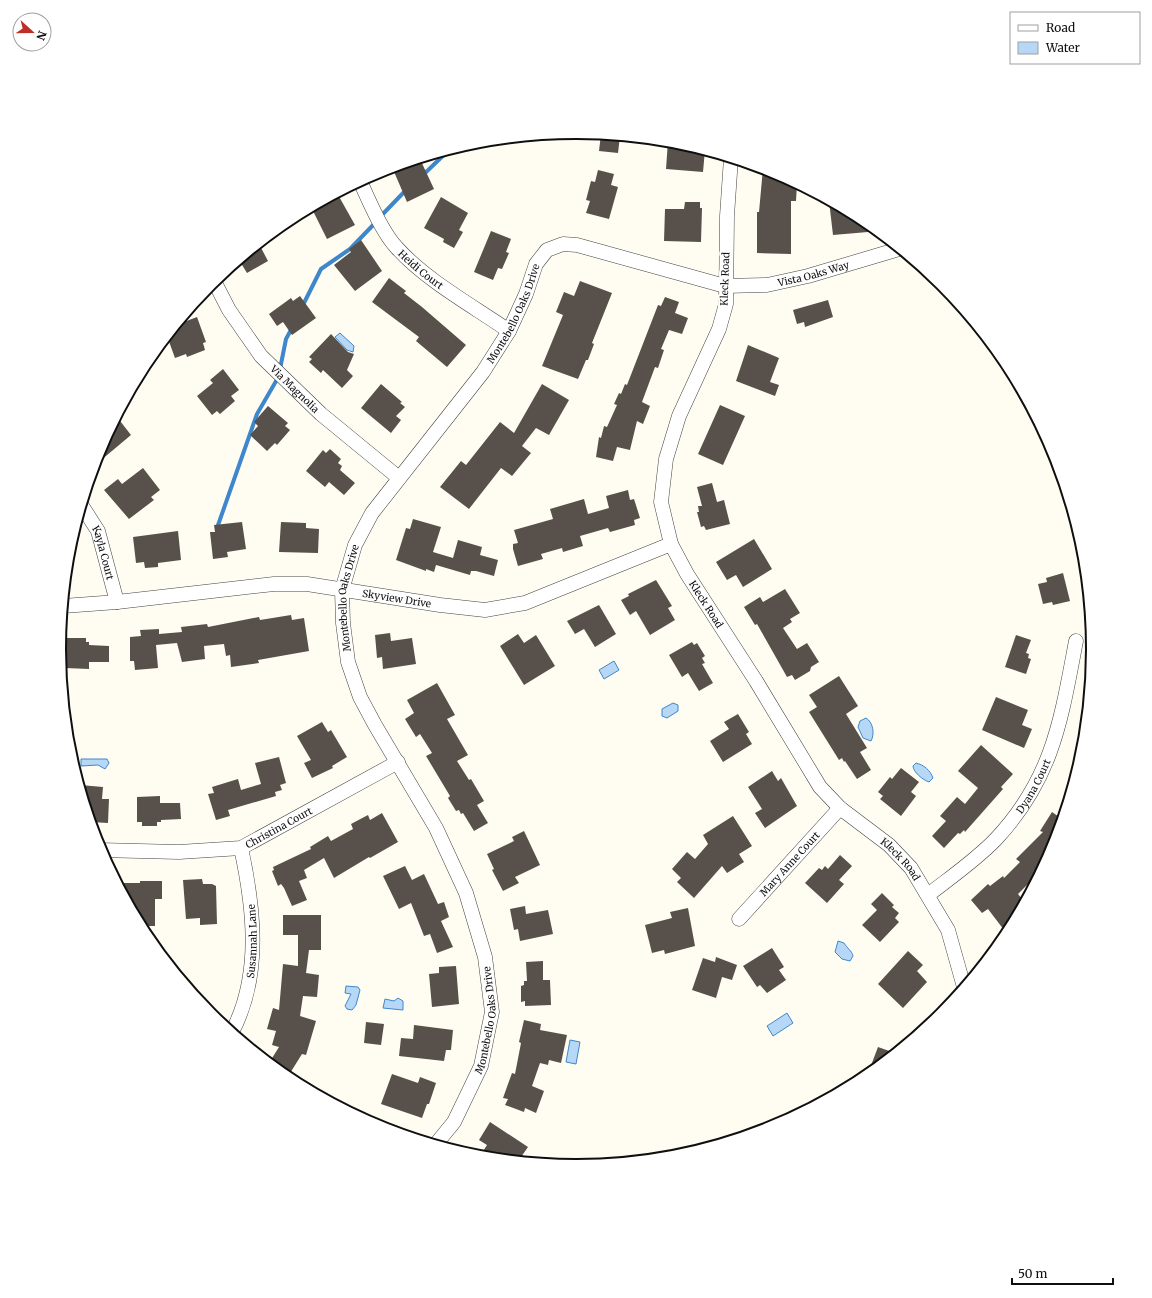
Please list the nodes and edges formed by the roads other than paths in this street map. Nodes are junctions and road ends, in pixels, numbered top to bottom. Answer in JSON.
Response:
{"nodes":[{"id":1,"x":730,"y":163,"type":"edge"},
{"id":2,"x":363,"y":186,"type":"edge"},
{"id":3,"x":893,"y":250,"type":"edge"},
{"id":4,"x":217,"y":286,"type":"edge"},
{"id":5,"x":725,"y":286,"type":"junction"},
{"id":6,"x":509,"y":331,"type":"junction"},
{"id":7,"x":399,"y":478,"type":"junction"},
{"id":8,"x":85,"y":511,"type":"edge"},
{"id":9,"x":671,"y":544,"type":"junction"},
{"id":10,"x":342,"y":590,"type":"junction"},
{"id":11,"x":117,"y":602,"type":"junction"},
{"id":12,"x":68,"y":606,"type":"edge"},
{"id":13,"x":1076,"y":641,"type":"dead end"},
{"id":14,"x":398,"y":762,"type":"junction"},
{"id":15,"x":840,"y":808,"type":"junction"},
{"id":16,"x":241,"y":848,"type":"junction"},
{"id":17,"x":108,"y":850,"type":"edge"},
{"id":18,"x":928,"y":895,"type":"junction"},
{"id":19,"x":739,"y":919,"type":"dead end"},
{"id":20,"x":962,"y":981,"type":"edge"},
{"id":21,"x":234,"y":1027,"type":"edge"},
{"id":22,"x":439,"y":1140,"type":"edge"}],
"edges":[{"from":1,"to":5,"type":"street","name":"Kleck Road"},
{"from":2,"to":6,"type":"street","name":"Heidi Court"},
{"from":3,"to":5,"type":"street","name":"Vista Oaks Way"},
{"from":4,"to":7,"type":"street","name":"Via Magnolia"},
{"from":5,"to":6,"type":"street","name":"Montebello Oaks Drive"},
{"from":5,"to":9,"type":"street","name":"Kleck Road"},
{"from":6,"to":7,"type":"street","name":"Montebello Oaks Drive"},
{"from":7,"to":10,"type":"street","name":"Montebello Oaks Drive"},
{"from":8,"to":11,"type":"street","name":"Kayla Court"},
{"from":9,"to":10,"type":"street","name":"Skyview Drive"},
{"from":9,"to":15,"type":"street","name":"Kleck Road"},
{"from":10,"to":11,"type":"street","name":"Skyview Drive"},
{"from":10,"to":14,"type":"street","name":"Montebello Oaks Drive"},
{"from":11,"to":12,"type":"street","name":"Skyview Drive"},
{"from":13,"to":18,"type":"street","name":"Dyana Court"},
{"from":14,"to":16,"type":"street","name":"Christina Court"},
{"from":14,"to":22,"type":"street","name":"Montebello Oaks Drive"},
{"from":15,"to":18,"type":"street","name":"Kleck Road"},
{"from":15,"to":19,"type":"street","name":"Mary Anne Court"},
{"from":16,"to":17,"type":"street","name":"Christina Court"},
{"from":16,"to":21,"type":"street","name":"Susannah Lane"},
{"from":18,"to":20,"type":"street","name":"Kleck Road"}]}
